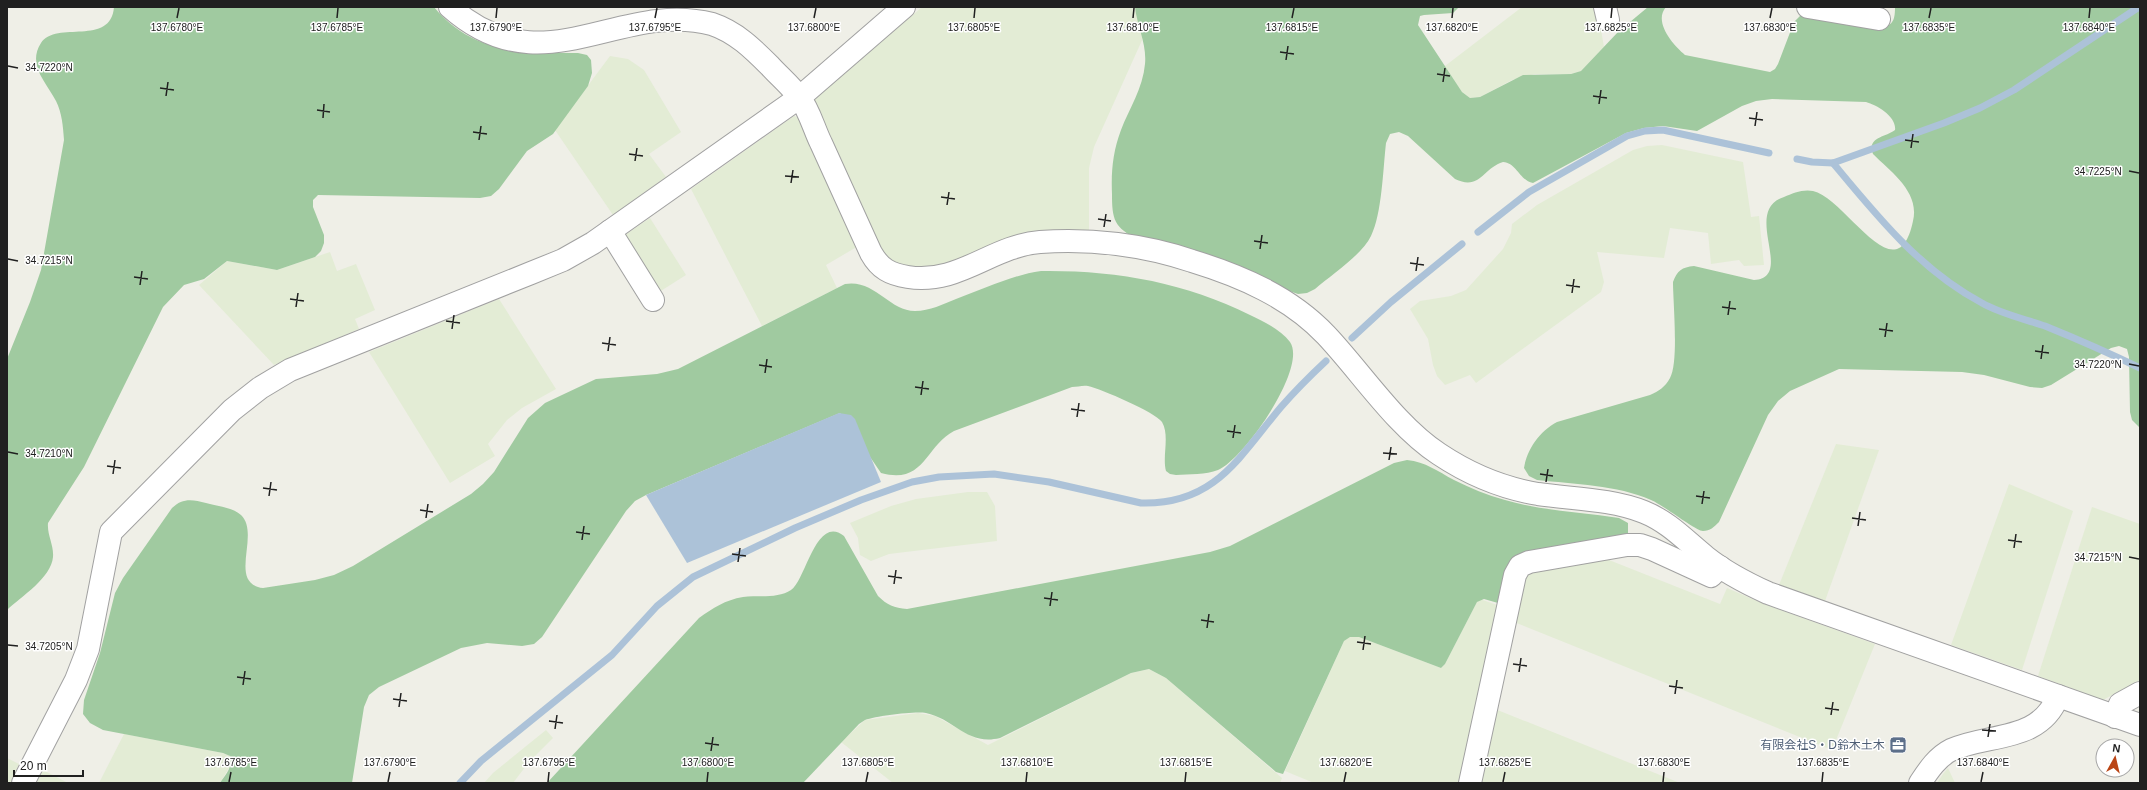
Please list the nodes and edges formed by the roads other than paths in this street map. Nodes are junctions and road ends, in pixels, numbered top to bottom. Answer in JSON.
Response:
{"nodes":[{"id":1,"x":450,"y":7,"type":"edge"},
{"id":2,"x":904,"y":7,"type":"edge"},
{"id":3,"x":1808,"y":7,"type":"edge"},
{"id":4,"x":1844,"y":10,"type":"edge"},
{"id":5,"x":1879,"y":20,"type":"dead end"},
{"id":6,"x":800,"y":97,"type":"junction"},
{"id":7,"x":610,"y":231,"type":"junction"},
{"id":8,"x":653,"y":300,"type":"dead end"},
{"id":9,"x":1720,"y":567,"type":"junction"},
{"id":10,"x":2140,"y":693,"type":"edge"},
{"id":11,"x":2058,"y":696,"type":"junction"},
{"id":12,"x":2115,"y":717,"type":"junction"},
{"id":13,"x":2140,"y":725,"type":"edge"},
{"id":14,"x":23,"y":783,"type":"edge"},
{"id":15,"x":1470,"y":783,"type":"edge"},
{"id":16,"x":1920,"y":783,"type":"edge"}],
"edges":[{"from":1,"to":6,"type":"street"},
{"from":2,"to":6,"type":"street"},
{"from":3,"to":4,"type":"street"},
{"from":4,"to":5,"type":"street"},
{"from":6,"to":7,"type":"street"},
{"from":6,"to":9,"type":"street"},
{"from":7,"to":8,"type":"street"},
{"from":7,"to":14,"type":"street"},
{"from":9,"to":11,"type":"street"},
{"from":9,"to":15,"type":"street"},
{"from":10,"to":12,"type":"street"},
{"from":11,"to":12,"type":"street"},
{"from":11,"to":16,"type":"street"},
{"from":12,"to":13,"type":"street"}]}
